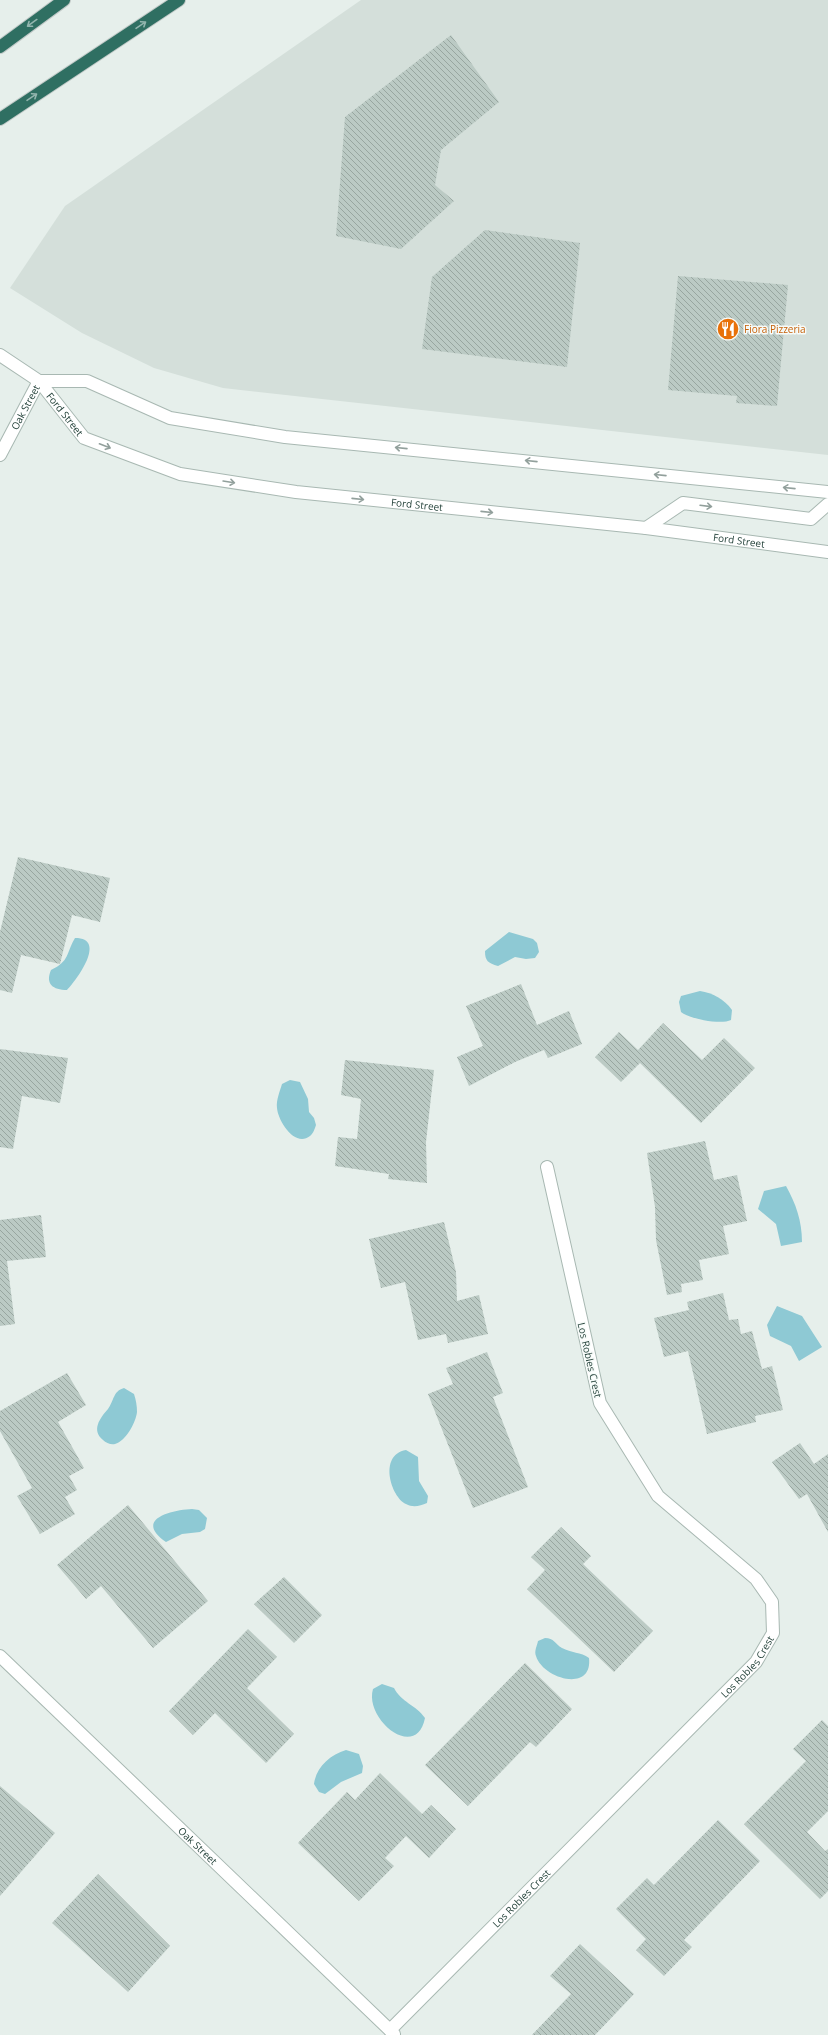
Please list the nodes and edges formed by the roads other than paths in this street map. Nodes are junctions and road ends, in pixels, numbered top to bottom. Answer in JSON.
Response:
{"nodes":[{"id":1,"x":64,"y":0,"type":"edge"},
{"id":2,"x":179,"y":0,"type":"edge"},
{"id":3,"x":0,"y":46,"type":"edge"},
{"id":4,"x":0,"y":119,"type":"edge"},
{"id":5,"x":0,"y":355,"type":"edge"},
{"id":6,"x":39,"y":381,"type":"junction"},
{"id":7,"x":0,"y":455,"type":"edge"},
{"id":8,"x":828,"y":492,"type":"edge"},
{"id":9,"x":828,"y":504,"type":"edge"},
{"id":10,"x":646,"y":528,"type":"junction"},
{"id":11,"x":828,"y":552,"type":"edge"},
{"id":12,"x":547,"y":1167,"type":"dead end"},
{"id":13,"x":0,"y":1656,"type":"edge"},
{"id":14,"x":392,"y":2032,"type":"edge"}],
"edges":[{"from":1,"to":3,"type":"highway","one_way":true},
{"from":4,"to":2,"type":"highway","one_way":true},
{"from":5,"to":6,"type":"street","name":"Ford Street"},
{"from":6,"to":7,"type":"street","name":"Oak Street"},
{"from":8,"to":6,"type":"street","name":"Ford Street","one_way":true},
{"from":6,"to":10,"type":"street","name":"Ford Street","one_way":true},
{"from":10,"to":9,"type":"street","one_way":true},
{"from":10,"to":11,"type":"street","name":"Ford Street"},
{"from":12,"to":14,"type":"street","name":"Los Robles Crest"},
{"from":13,"to":14,"type":"street","name":"Oak Street"}]}
